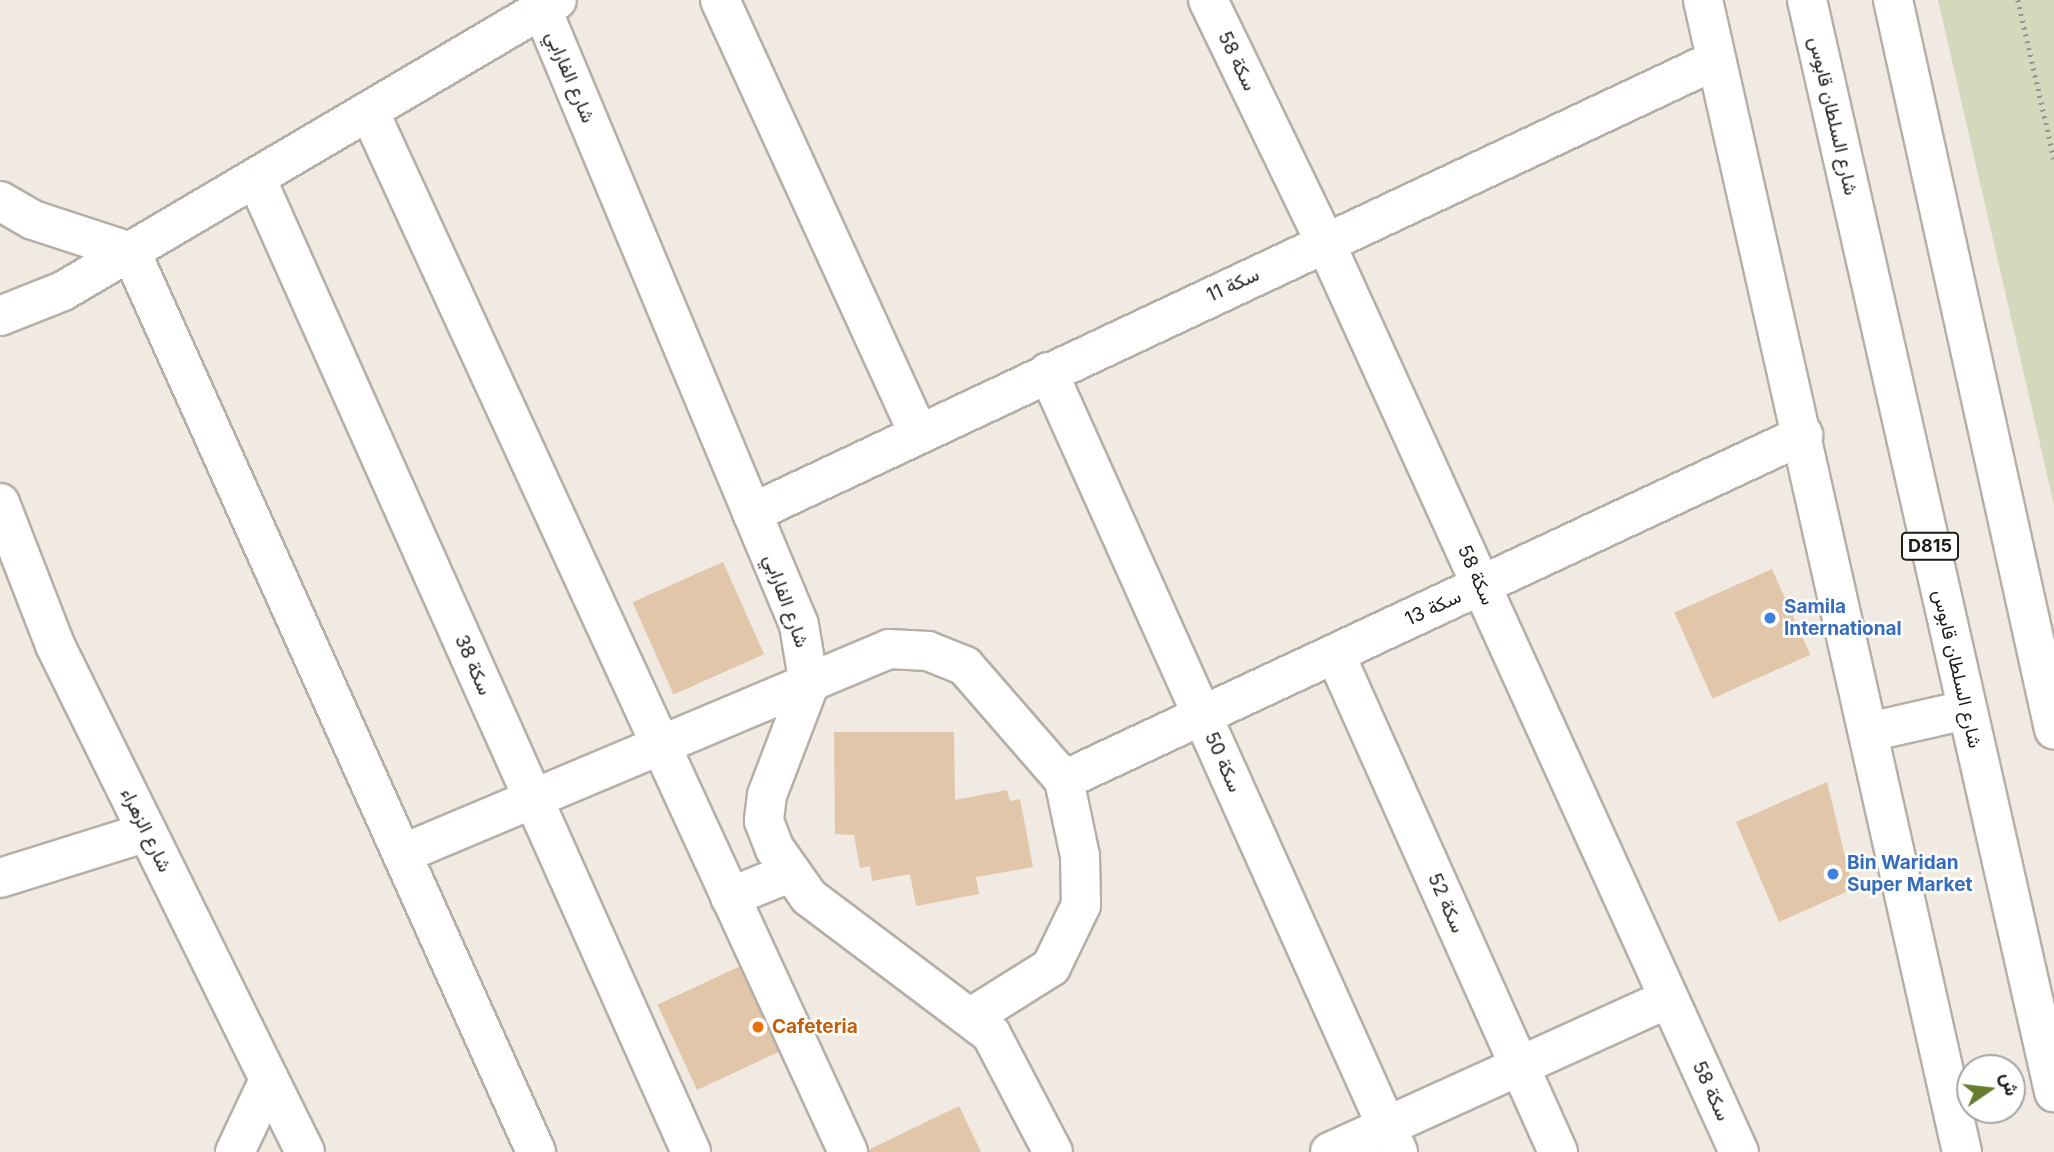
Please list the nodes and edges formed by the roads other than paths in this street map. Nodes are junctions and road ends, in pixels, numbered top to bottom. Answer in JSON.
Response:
{"nodes":[{"id":1,"x":720,"y":0,"type":"edge"},
{"id":2,"x":1208,"y":0,"type":"edge"},
{"id":3,"x":1703,"y":0,"type":"edge"},
{"id":4,"x":1807,"y":0,"type":"edge"},
{"id":5,"x":1893,"y":0,"type":"edge"},
{"id":6,"x":546,"y":3,"type":"edge"},
{"id":7,"x":1716,"y":60,"type":"junction"},
{"id":8,"x":369,"y":111,"type":"junction"},
{"id":9,"x":256,"y":178,"type":"junction"},
{"id":10,"x":0,"y":201,"type":"edge"},
{"id":11,"x":1325,"y":242,"type":"junction"},
{"id":12,"x":131,"y":252,"type":"junction"},
{"id":13,"x":0,"y":316,"type":"edge"},
{"id":14,"x":1048,"y":372,"type":"junction"},
{"id":15,"x":918,"y":433,"type":"junction"},
{"id":16,"x":1803,"y":435,"type":"junction"},
{"id":17,"x":0,"y":503,"type":"edge"},
{"id":18,"x":752,"y":513,"type":"junction"},
{"id":19,"x":1481,"y":585,"type":"junction"},
{"id":20,"x":1335,"y":654,"type":"junction"},
{"id":21,"x":810,"y":684,"type":"junction"},
{"id":22,"x":1966,"y":710,"type":"junction"},
{"id":23,"x":1202,"y":715,"type":"junction"},
{"id":24,"x":2054,"y":729,"type":"edge"},
{"id":25,"x":1869,"y":732,"type":"junction"},
{"id":26,"x":661,"y":746,"type":"junction"},
{"id":27,"x":1064,"y":780,"type":"junction"},
{"id":28,"x":533,"y":800,"type":"junction"},
{"id":29,"x":146,"y":832,"type":"junction"},
{"id":30,"x":402,"y":855,"type":"junction"},
{"id":31,"x":789,"y":873,"type":"junction"},
{"id":32,"x":0,"y":878,"type":"edge"},
{"id":33,"x":730,"y":897,"type":"junction"},
{"id":34,"x":1669,"y":998,"type":"junction"},
{"id":35,"x":973,"y":1016,"type":"junction"},
{"id":36,"x":1520,"y":1066,"type":"junction"},
{"id":37,"x":270,"y":1080,"type":"junction"},
{"id":38,"x":2054,"y":1092,"type":"edge"},
{"id":39,"x":1392,"y":1139,"type":"edge"},
{"id":40,"x":235,"y":1152,"type":"edge"},
{"id":41,"x":305,"y":1152,"type":"edge"},
{"id":42,"x":536,"y":1152,"type":"edge"},
{"id":43,"x":691,"y":1152,"type":"edge"},
{"id":44,"x":848,"y":1152,"type":"edge"},
{"id":45,"x":1053,"y":1152,"type":"edge"},
{"id":46,"x":1330,"y":1152,"type":"edge"},
{"id":47,"x":1558,"y":1152,"type":"edge"},
{"id":48,"x":1739,"y":1152,"type":"edge"},
{"id":49,"x":1962,"y":1152,"type":"edge"}],
"edges":[{"from":1,"to":15,"type":"street"},
{"from":2,"to":11,"type":"street","name":"سكة 58"},
{"from":3,"to":7,"type":"street"},
{"from":4,"to":22,"type":"street","name":"شارع السلطان قابوس","number":"D815"},
{"from":5,"to":24,"type":"street"},
{"from":6,"to":8,"type":"street"},
{"from":6,"to":18,"type":"street","name":"شارع الفارابي"},
{"from":7,"to":11,"type":"street","name":"سكة 11"},
{"from":7,"to":16,"type":"street"},
{"from":8,"to":9,"type":"street"},
{"from":8,"to":26,"type":"street"},
{"from":9,"to":12,"type":"street"},
{"from":9,"to":28,"type":"street","name":"سكة 38"},
{"from":10,"to":12,"type":"street"},
{"from":11,"to":14,"type":"street","name":"سكة 11"},
{"from":11,"to":19,"type":"street","name":"سكة 58"},
{"from":12,"to":13,"type":"street"},
{"from":12,"to":30,"type":"street"},
{"from":14,"to":15,"type":"street","name":"سكة 11"},
{"from":14,"to":23,"type":"street","name":"سكة 50"},
{"from":15,"to":18,"type":"street","name":"سكة 11"},
{"from":16,"to":19,"type":"street","name":"سكة 13"},
{"from":16,"to":25,"type":"street"},
{"from":17,"to":29,"type":"street","name":"شارع الزهراء"},
{"from":18,"to":21,"type":"street","name":"شارع الفارابي"},
{"from":19,"to":20,"type":"street","name":"سكة 13"},
{"from":19,"to":34,"type":"street","name":"سكة 58"},
{"from":20,"to":23,"type":"street","name":"سكة 13"},
{"from":20,"to":36,"type":"street","name":"سكة 52"},
{"from":21,"to":26,"type":"street"},
{"from":21,"to":27,"type":"street"},
{"from":21,"to":31,"type":"street","name":"شارع الفارابي"},
{"from":22,"to":25,"type":"street"},
{"from":22,"to":38,"type":"street","name":"شارع السلطان قابوس","number":"D815"},
{"from":23,"to":27,"type":"street","name":"سكة 13"},
{"from":23,"to":39,"type":"street","name":"سكة 50"},
{"from":25,"to":49,"type":"street"},
{"from":26,"to":28,"type":"street"},
{"from":26,"to":33,"type":"street"},
{"from":27,"to":35,"type":"street"},
{"from":28,"to":30,"type":"street"},
{"from":28,"to":43,"type":"street","name":"سكة 38"},
{"from":29,"to":32,"type":"street"},
{"from":29,"to":37,"type":"street","name":"شارع الزهراء"},
{"from":30,"to":42,"type":"street"},
{"from":31,"to":33,"type":"street"},
{"from":31,"to":35,"type":"street","name":"شارع الفارابي"},
{"from":33,"to":44,"type":"street"},
{"from":34,"to":36,"type":"street"},
{"from":34,"to":48,"type":"street","name":"سكة 58"},
{"from":35,"to":45,"type":"street","name":"شارع الفارابي"},
{"from":36,"to":39,"type":"street"},
{"from":36,"to":47,"type":"street","name":"سكة 52"},
{"from":37,"to":40,"type":"street"},
{"from":37,"to":41,"type":"street","name":"شارع الزهراء"},
{"from":39,"to":46,"type":"street"}]}
